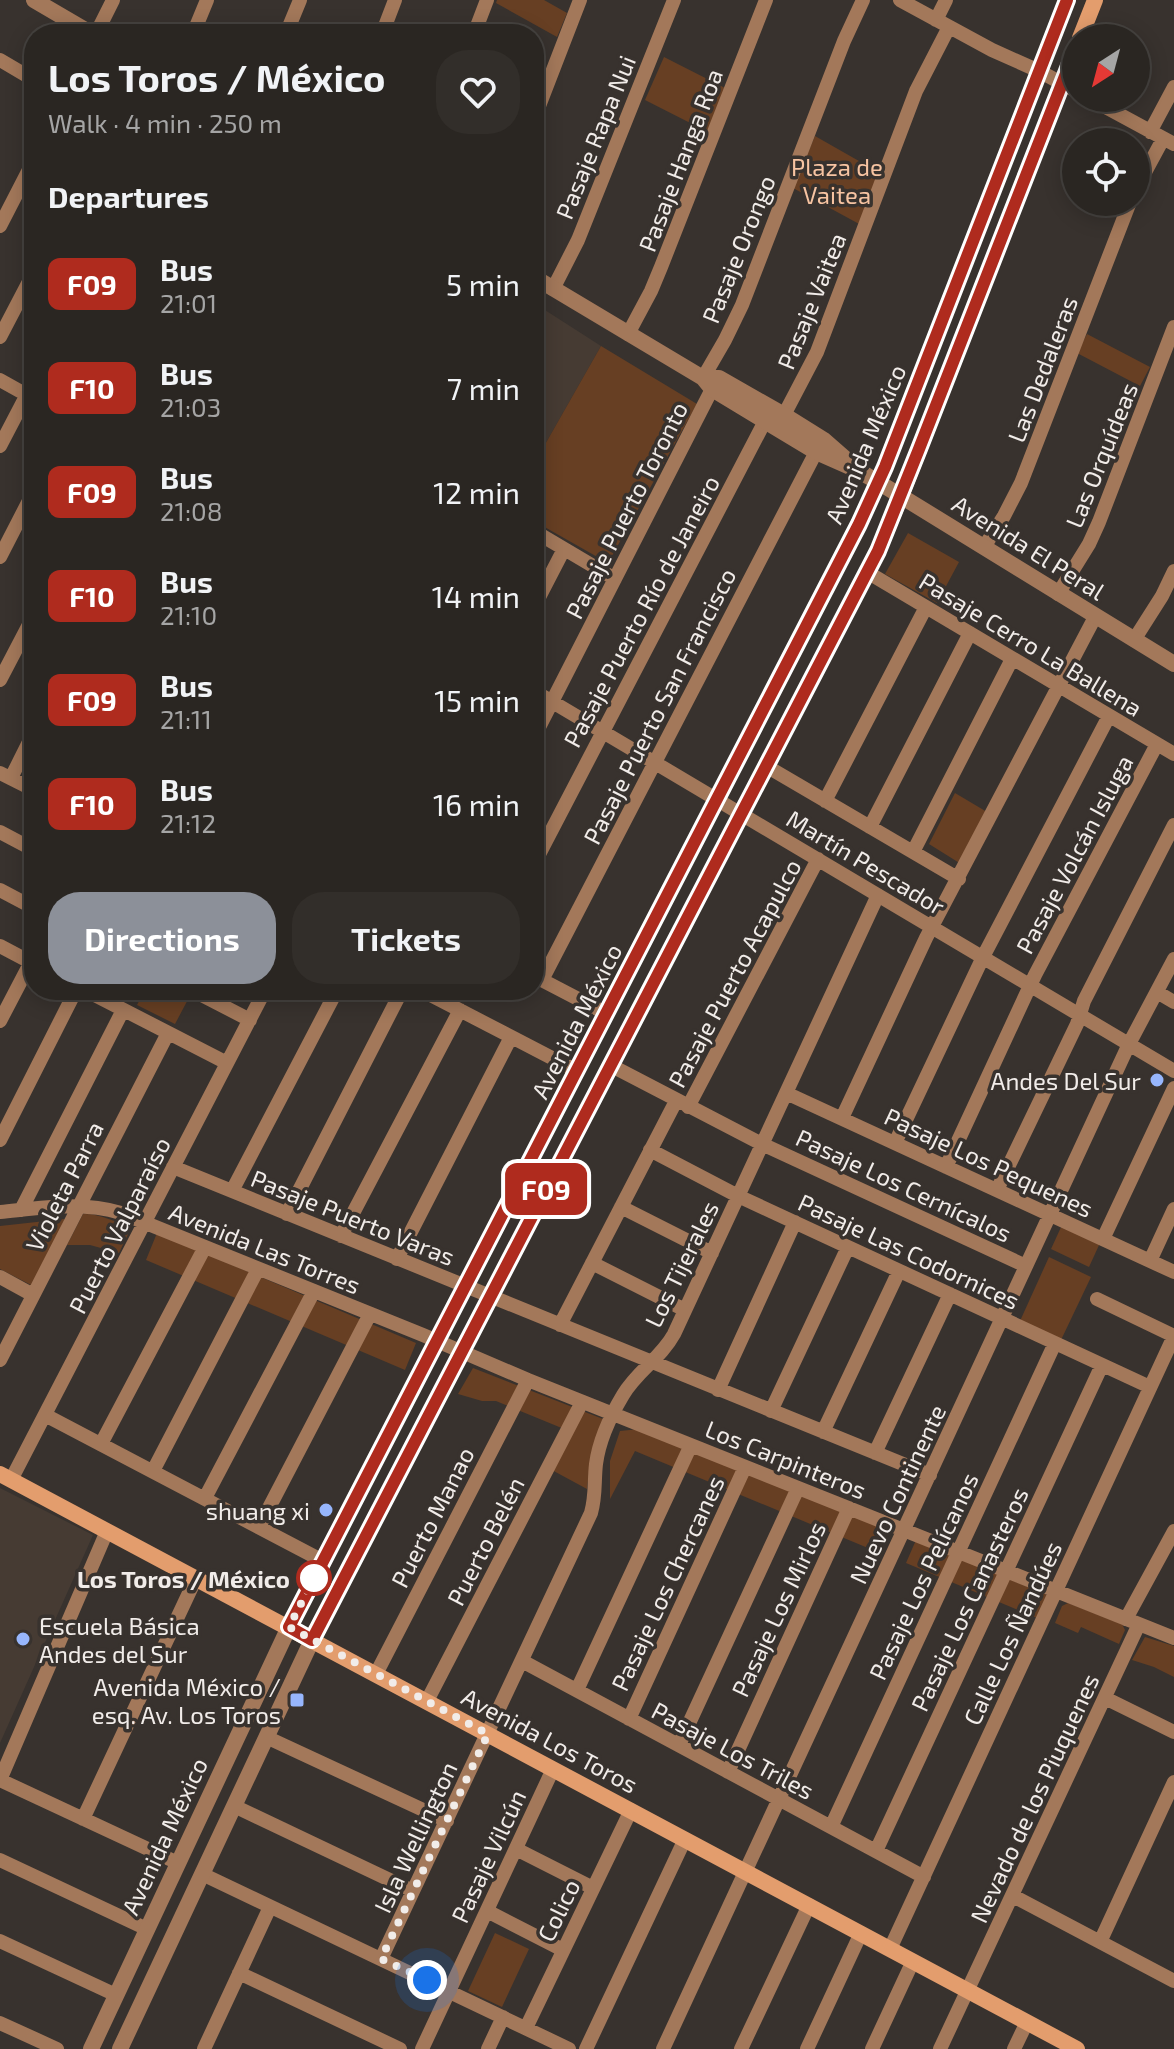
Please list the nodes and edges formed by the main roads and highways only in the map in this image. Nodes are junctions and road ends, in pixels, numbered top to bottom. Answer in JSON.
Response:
{"nodes":[{"id":1,"x":1067,"y":0,"type":"edge"},
{"id":2,"x":1095,"y":0,"type":"edge"},
{"id":3,"x":1086,"y":24,"type":"edge"},
{"id":4,"x":1062,"y":104,"type":"edge"},
{"id":5,"x":6,"y":1477,"type":"edge"},
{"id":6,"x":289,"y":1627,"type":"junction"},
{"id":7,"x":312,"y":1640,"type":"junction"},
{"id":8,"x":1077,"y":2049,"type":"edge"}],
"edges":[{"from":1,"to":6,"type":"main road","name":"Avenida México"},
{"from":2,"to":3,"type":"main road"},
{"from":4,"to":7,"type":"main road","name":"Avenida México"},
{"from":5,"to":6,"type":"main road","name":"Avenida Los Toros"},
{"from":6,"to":7,"type":"main road","name":"Avenida Los Toros"},
{"from":7,"to":8,"type":"main road","name":"Avenida Los Toros"}]}
